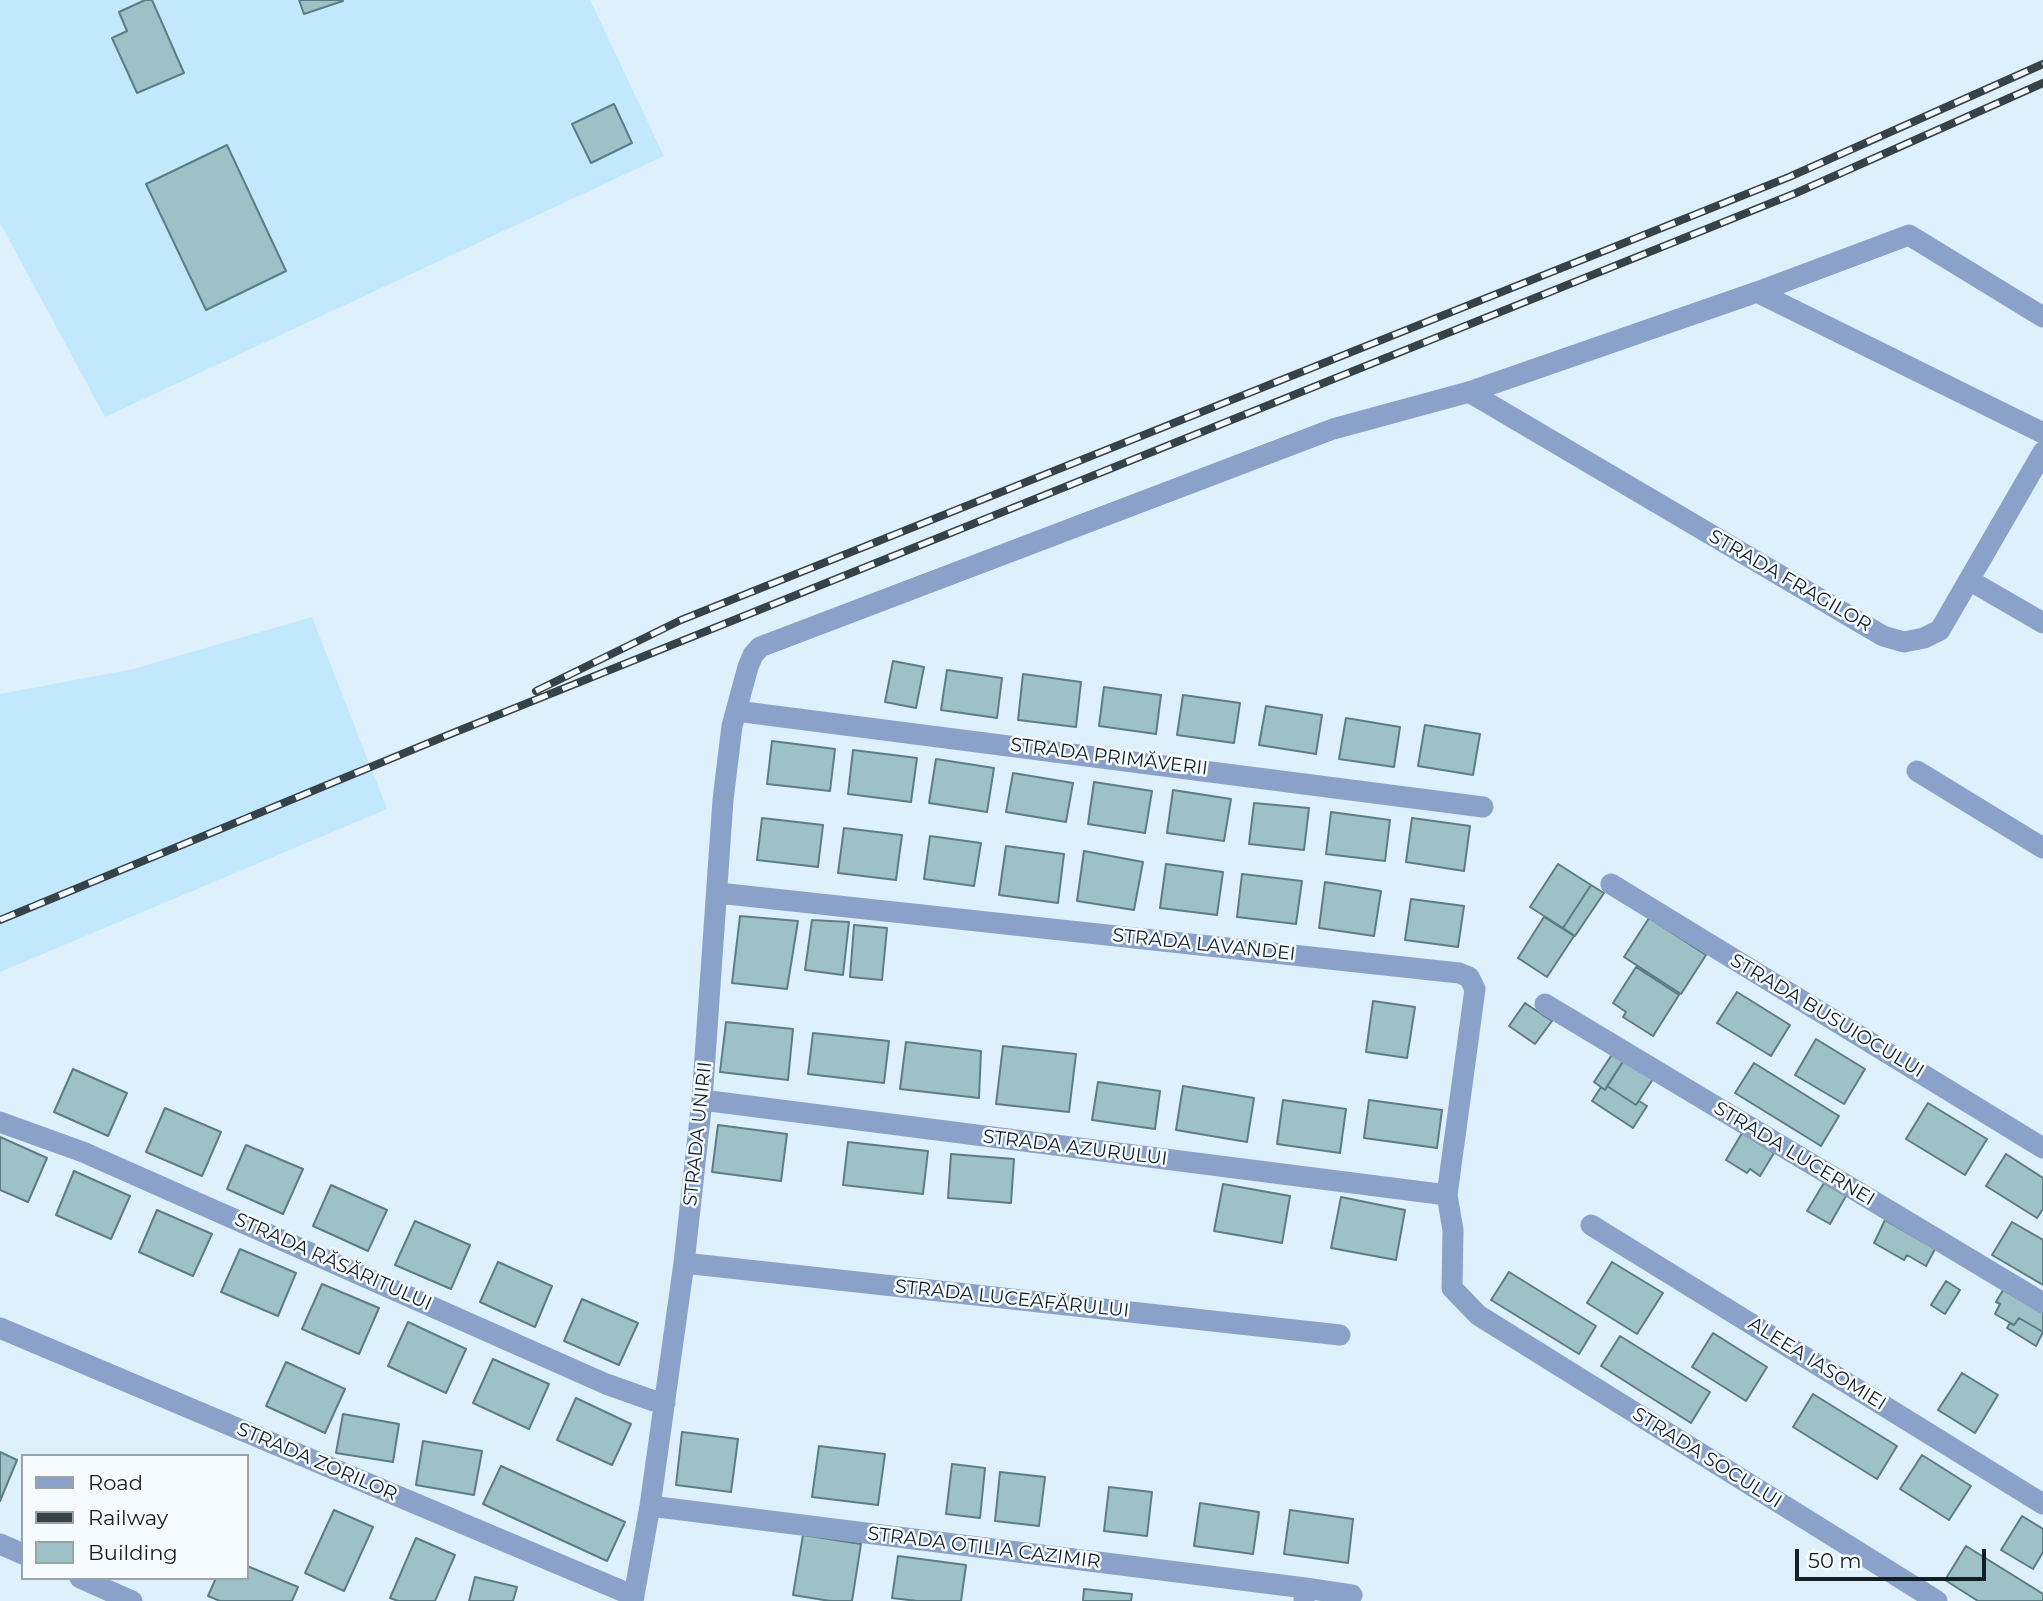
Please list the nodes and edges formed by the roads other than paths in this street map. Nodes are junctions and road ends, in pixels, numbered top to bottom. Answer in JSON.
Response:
{"nodes":[{"id":1,"x":1757,"y":292,"type":"junction"},
{"id":2,"x":2043,"y":317,"type":"edge"},
{"id":3,"x":1469,"y":392,"type":"junction"},
{"id":4,"x":2043,"y":433,"type":"edge"},
{"id":5,"x":2043,"y":452,"type":"edge"},
{"id":6,"x":1969,"y":580,"type":"junction"},
{"id":7,"x":2043,"y":623,"type":"edge"},
{"id":8,"x":736,"y":710,"type":"junction"},
{"id":9,"x":1917,"y":771,"type":"dead end"},
{"id":10,"x":1482,"y":807,"type":"dead end"},
{"id":11,"x":2043,"y":848,"type":"edge"},
{"id":12,"x":1611,"y":884,"type":"dead end"},
{"id":13,"x":718,"y":893,"type":"junction"},
{"id":14,"x":1545,"y":1004,"type":"dead end"},
{"id":15,"x":702,"y":1100,"type":"junction"},
{"id":16,"x":0,"y":1122,"type":"edge"},
{"id":17,"x":2043,"y":1148,"type":"edge"},
{"id":18,"x":1447,"y":1195,"type":"junction"},
{"id":19,"x":1591,"y":1225,"type":"dead end"},
{"id":20,"x":684,"y":1263,"type":"junction"},
{"id":21,"x":2043,"y":1303,"type":"edge"},
{"id":22,"x":0,"y":1328,"type":"edge"},
{"id":23,"x":1340,"y":1335,"type":"dead end"},
{"id":24,"x":665,"y":1403,"type":"junction"},
{"id":25,"x":2043,"y":1504,"type":"edge"},
{"id":26,"x":650,"y":1506,"type":"junction"},
{"id":27,"x":0,"y":1544,"type":"edge"},
{"id":28,"x":21,"y":1553,"type":"edge"},
{"id":29,"x":85,"y":1580,"type":"edge"},
{"id":30,"x":1304,"y":1595,"type":"edge"},
{"id":31,"x":1352,"y":1595,"type":"dead end"},
{"id":32,"x":634,"y":1599,"type":"edge"},
{"id":33,"x":132,"y":1601,"type":"edge"},
{"id":34,"x":1937,"y":1601,"type":"edge"}],
"edges":[{"from":1,"to":2,"type":"street"},
{"from":1,"to":3,"type":"street"},
{"from":1,"to":4,"type":"street"},
{"from":3,"to":6,"type":"street","name":"STRADA FRAGILOR"},
{"from":3,"to":8,"type":"street","name":"STRADA UNIRII"},
{"from":5,"to":6,"type":"street","name":"STRADA FRAGILOR"},
{"from":6,"to":7,"type":"street"},
{"from":8,"to":10,"type":"street","name":"STRADA PRIMĂVERII"},
{"from":8,"to":13,"type":"street","name":"STRADA UNIRII"},
{"from":9,"to":11,"type":"street"},
{"from":12,"to":17,"type":"street","name":"STRADA BUSUIOCULUI"},
{"from":13,"to":15,"type":"street","name":"STRADA UNIRII"},
{"from":13,"to":18,"type":"street","name":"STRADA LAVANDEI"},
{"from":14,"to":21,"type":"street","name":"STRADA LUCERNEI"},
{"from":15,"to":18,"type":"street","name":"STRADA AZURULUI"},
{"from":15,"to":20,"type":"street","name":"STRADA UNIRII"},
{"from":16,"to":24,"type":"street","name":"STRADA RĂSĂRITULUI"},
{"from":18,"to":34,"type":"street","name":"STRADA SOCULUI"},
{"from":19,"to":25,"type":"street","name":"ALEEA IASOMIEI"},
{"from":20,"to":23,"type":"street","name":"STRADA LUCEAFǍRULUI"},
{"from":20,"to":24,"type":"street","name":"STRADA UNIRII"},
{"from":22,"to":32,"type":"street","name":"STRADA ZORILOR"},
{"from":24,"to":26,"type":"street","name":"STRADA UNIRII"},
{"from":26,"to":30,"type":"street","name":"STRADA OTILIA CAZIMIR"},
{"from":26,"to":32,"type":"street","name":"STRADA UNIRII"},
{"from":27,"to":28,"type":"street"},
{"from":29,"to":33,"type":"street"},
{"from":30,"to":31,"type":"street","name":"STRADA OTILIA CAZIMIR"}]}
